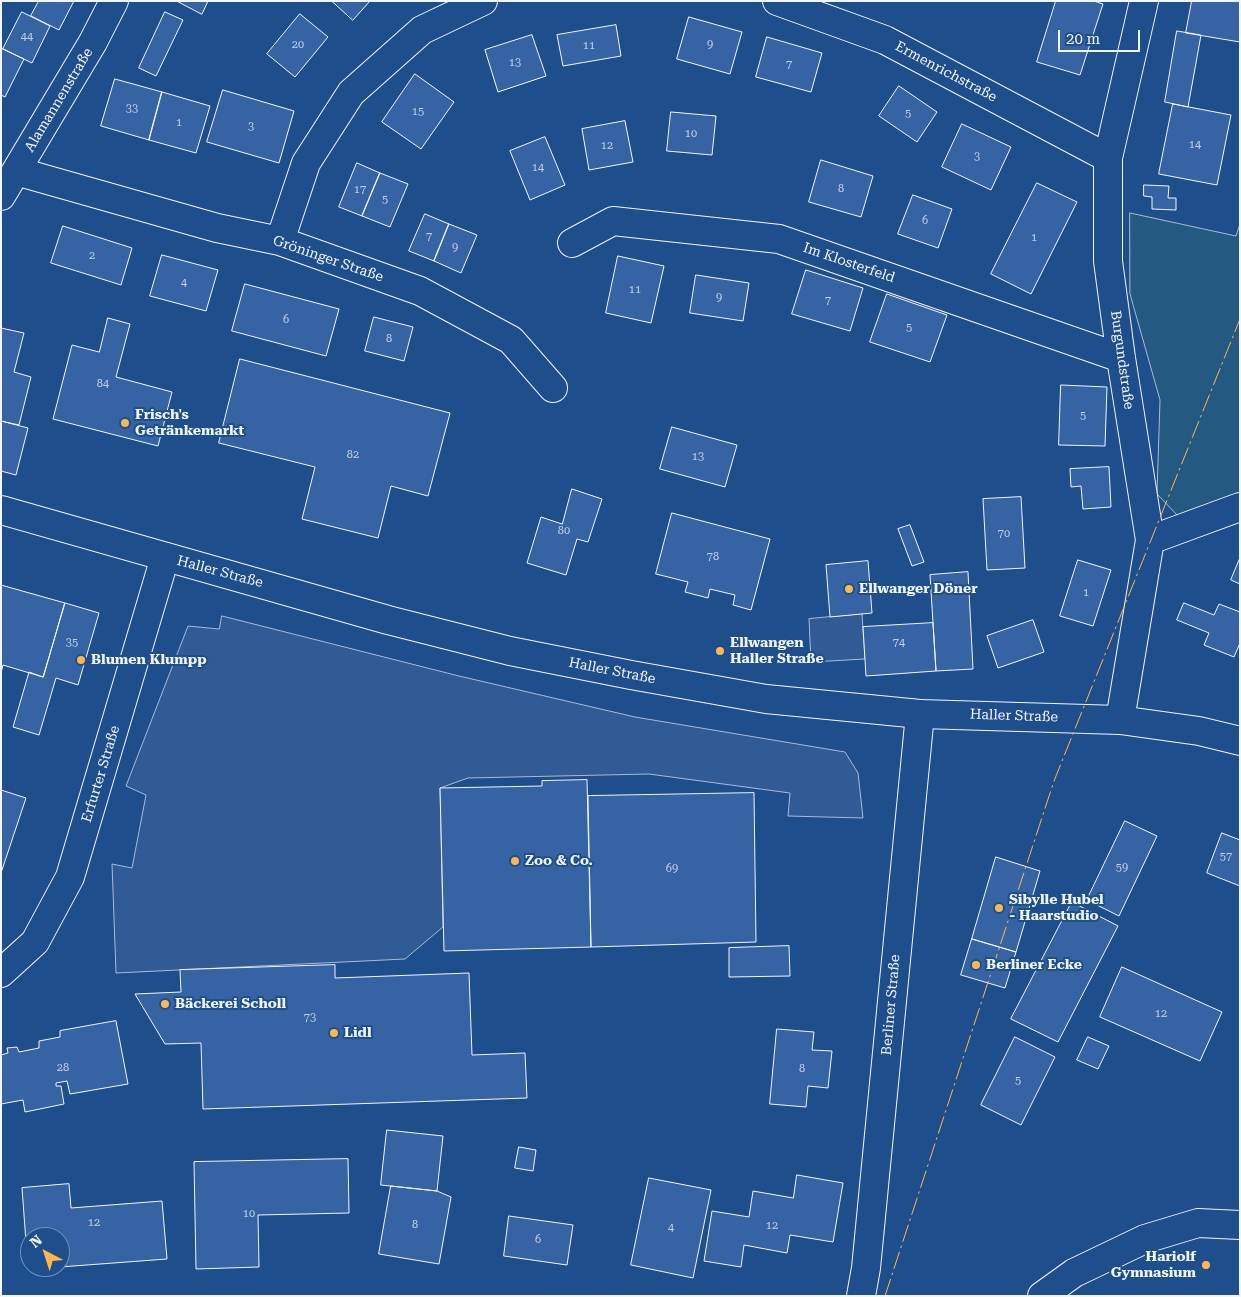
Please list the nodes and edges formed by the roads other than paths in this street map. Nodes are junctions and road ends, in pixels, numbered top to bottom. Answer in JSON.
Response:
{"nodes":[{"id":1,"x":114,"y":1,"type":"edge"},
{"id":2,"x":483,"y":1,"type":"edge"},
{"id":3,"x":777,"y":1,"type":"edge"},
{"id":4,"x":1144,"y":1,"type":"edge"},
{"id":5,"x":1108,"y":158,"type":"junction"},
{"id":6,"x":16,"y":171,"type":"junction"},
{"id":7,"x":1,"y":196,"type":"edge"},
{"id":8,"x":280,"y":241,"type":"junction"},
{"id":9,"x":572,"y":243,"type":"dead end"},
{"id":10,"x":1121,"y":358,"type":"junction"},
{"id":11,"x":553,"y":388,"type":"dead end"},
{"id":12,"x":1240,"y":507,"type":"edge"},
{"id":13,"x":1,"y":510,"type":"edge"},
{"id":14,"x":1150,"y":540,"type":"junction"},
{"id":15,"x":165,"y":557,"type":"junction"},
{"id":16,"x":920,"y":714,"type":"junction"},
{"id":17,"x":1120,"y":720,"type":"junction"},
{"id":18,"x":1240,"y":741,"type":"edge"},
{"id":19,"x":1,"y":973,"type":"edge"},
{"id":20,"x":1240,"y":1225,"type":"edge"},
{"id":21,"x":861,"y":1296,"type":"edge"},
{"id":22,"x":1042,"y":1296,"type":"edge"}],
"edges":[{"from":1,"to":6,"type":"street","name":"Alamannenstraße"},
{"from":2,"to":8,"type":"street"},
{"from":3,"to":5,"type":"street","name":"Ermenrichstraße"},
{"from":4,"to":5,"type":"street","name":"Burgundstraße"},
{"from":5,"to":10,"type":"street","name":"Burgundstraße"},
{"from":6,"to":7,"type":"street","name":"Alamannenstraße"},
{"from":6,"to":8,"type":"street","name":"Gröninger Straße"},
{"from":8,"to":11,"type":"street","name":"Gröninger Straße"},
{"from":9,"to":10,"type":"street","name":"Im Klosterfeld"},
{"from":10,"to":14,"type":"street","name":"Burgundstraße"},
{"from":12,"to":14,"type":"street"},
{"from":13,"to":15,"type":"street","name":"Haller Straße"},
{"from":14,"to":17,"type":"street","name":"Burgundstraße"},
{"from":15,"to":16,"type":"street","name":"Haller Straße"},
{"from":15,"to":19,"type":"street","name":"Erfurter Straße"},
{"from":16,"to":17,"type":"street","name":"Haller Straße"},
{"from":16,"to":21,"type":"street","name":"Berliner Straße"},
{"from":17,"to":18,"type":"street","name":"Haller Straße"},
{"from":20,"to":22,"type":"street"}]}
